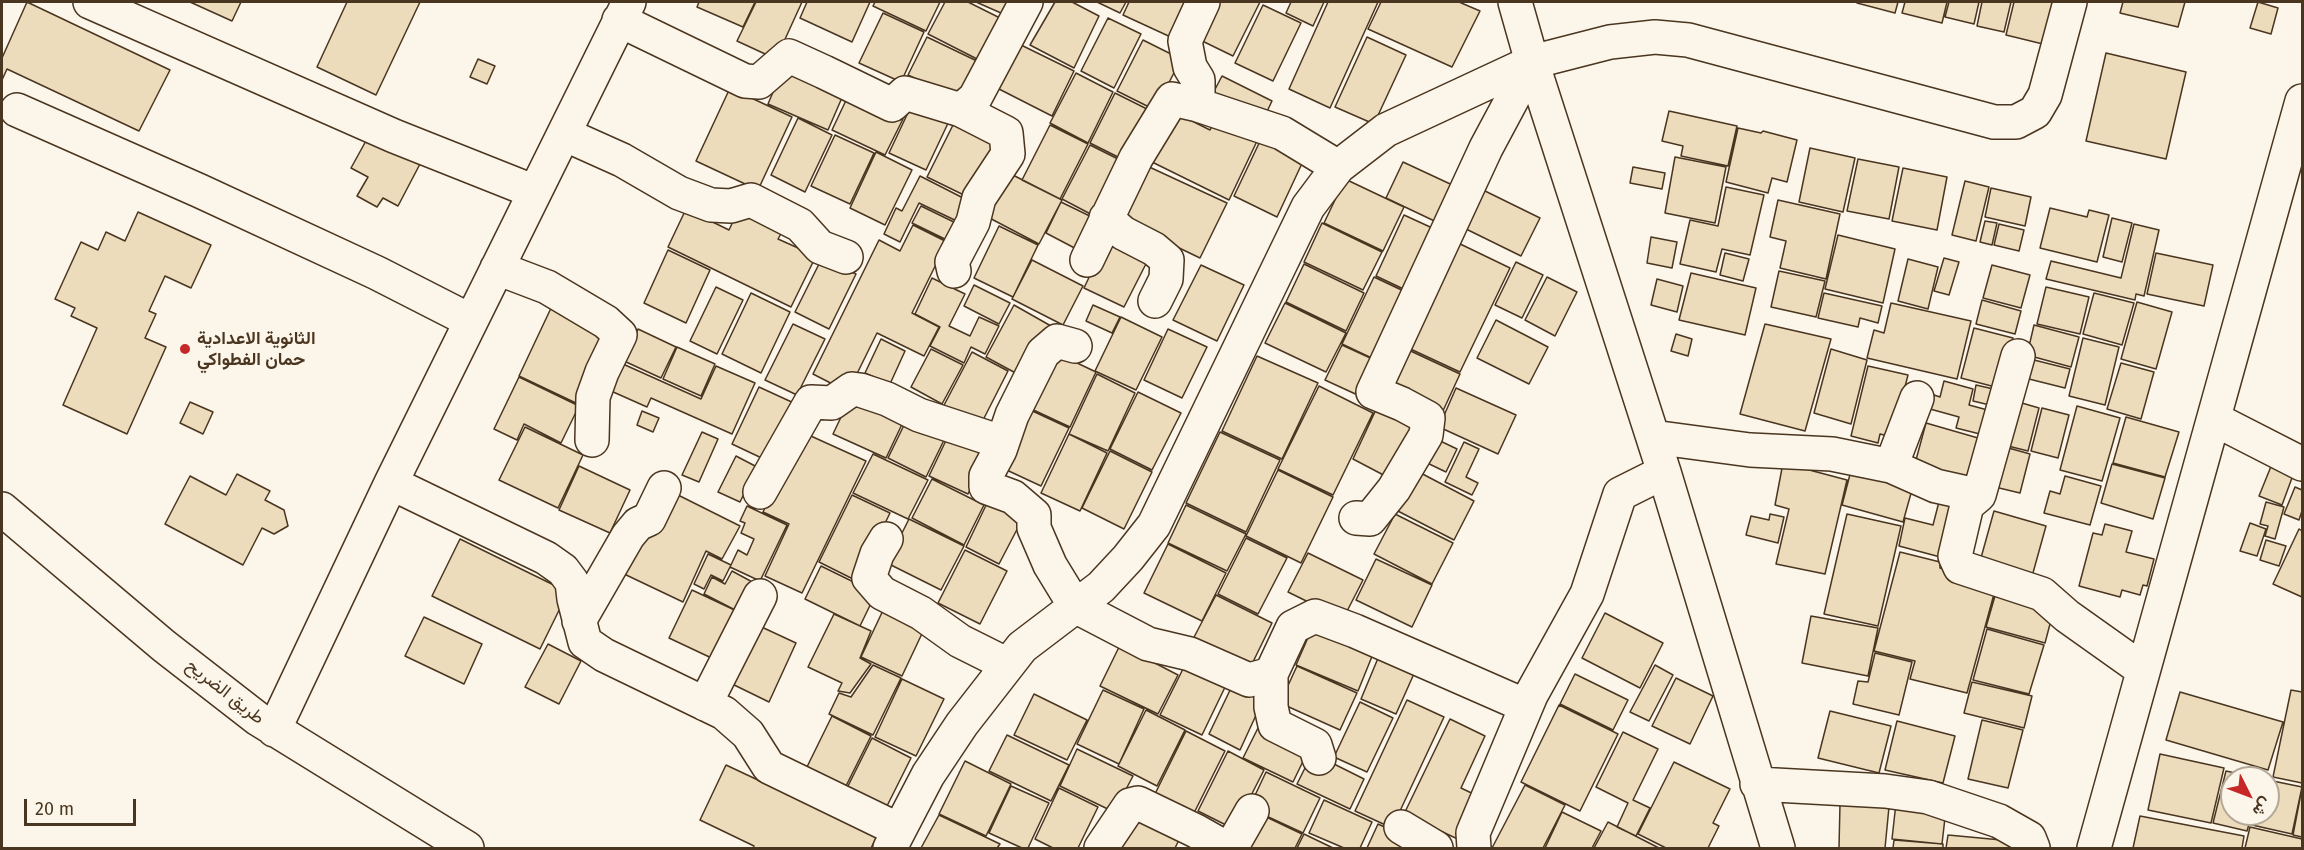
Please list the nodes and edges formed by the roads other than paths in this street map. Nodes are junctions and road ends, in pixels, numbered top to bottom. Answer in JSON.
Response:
{"nodes":[{"id":1,"x":90,"y":2,"type":"edge"},
{"id":2,"x":1026,"y":2,"type":"edge"},
{"id":3,"x":1203,"y":2,"type":"edge"},
{"id":4,"x":1515,"y":2,"type":"edge"},
{"id":5,"x":2070,"y":2,"type":"edge"},
{"id":6,"x":624,"y":11,"type":"edge"},
{"id":7,"x":1532,"y":62,"type":"junction"},
{"id":8,"x":2302,"y":101,"type":"edge"},
{"id":9,"x":1198,"y":105,"type":"junction"},
{"id":10,"x":961,"y":110,"type":"junction"},
{"id":11,"x":17,"y":111,"type":"dead end"},
{"id":12,"x":564,"y":134,"type":"junction"},
{"id":13,"x":1338,"y":167,"type":"junction"},
{"id":14,"x":535,"y":192,"type":"junction"},
{"id":15,"x":1106,"y":218,"type":"junction"},
{"id":16,"x":846,"y":257,"type":"dead end"},
{"id":17,"x":1087,"y":260,"type":"dead end"},
{"id":18,"x":497,"y":268,"type":"junction"},
{"id":19,"x":954,"y":271,"type":"dead end"},
{"id":20,"x":1155,"y":301,"type":"dead end"},
{"id":21,"x":471,"y":321,"type":"junction"},
{"id":22,"x":1075,"y":346,"type":"dead end"},
{"id":23,"x":2018,"y":356,"type":"dead end"},
{"id":24,"x":1917,"y":398,"type":"dead end"},
{"id":25,"x":2214,"y":419,"type":"junction"},
{"id":26,"x":1653,"y":436,"type":"junction"},
{"id":27,"x":592,"y":440,"type":"dead end"},
{"id":28,"x":1000,"y":450,"type":"junction"},
{"id":29,"x":2302,"y":464,"type":"edge"},
{"id":30,"x":1891,"y":466,"type":"junction"},
{"id":31,"x":1664,"y":472,"type":"junction"},
{"id":32,"x":391,"y":483,"type":"junction"},
{"id":33,"x":664,"y":488,"type":"dead end"},
{"id":34,"x":760,"y":492,"type":"dead end"},
{"id":35,"x":1967,"y":505,"type":"junction"},
{"id":36,"x":2,"y":509,"type":"edge"},
{"id":37,"x":1356,"y":518,"type":"dead end"},
{"id":38,"x":886,"y":539,"type":"dead end"},
{"id":39,"x":760,"y":596,"type":"dead end"},
{"id":40,"x":1075,"y":606,"type":"junction"},
{"id":41,"x":579,"y":621,"type":"junction"},
{"id":42,"x":1008,"y":665,"type":"junction"},
{"id":43,"x":2143,"y":670,"type":"junction"},
{"id":44,"x":1271,"y":674,"type":"junction"},
{"id":45,"x":705,"y":704,"type":"junction"},
{"id":46,"x":1526,"y":706,"type":"junction"},
{"id":47,"x":274,"y":730,"type":"junction"},
{"id":48,"x":1319,"y":758,"type":"dead end"},
{"id":49,"x":1758,"y":784,"type":"junction"},
{"id":50,"x":1252,"y":811,"type":"dead end"},
{"id":51,"x":1401,"y":827,"type":"dead end"},
{"id":52,"x":894,"y":839,"type":"edge"},
{"id":53,"x":1775,"y":846,"type":"edge"},
{"id":54,"x":467,"y":849,"type":"edge"},
{"id":55,"x":1101,"y":849,"type":"edge"},
{"id":56,"x":1226,"y":849,"type":"edge"},
{"id":57,"x":1231,"y":849,"type":"edge"},
{"id":58,"x":1436,"y":849,"type":"edge"},
{"id":59,"x":1474,"y":849,"type":"edge"},
{"id":60,"x":2033,"y":849,"type":"edge"},
{"id":61,"x":2094,"y":849,"type":"edge"}],
"edges":[{"from":1,"to":14,"type":"street"},
{"from":2,"to":10,"type":"street"},
{"from":3,"to":9,"type":"street"},
{"from":4,"to":7,"type":"street"},
{"from":5,"to":7,"type":"street"},
{"from":6,"to":10,"type":"street"},
{"from":6,"to":12,"type":"street"},
{"from":7,"to":13,"type":"street"},
{"from":7,"to":26,"type":"street"},
{"from":7,"to":37,"type":"street"},
{"from":8,"to":25,"type":"street"},
{"from":9,"to":13,"type":"street"},
{"from":9,"to":15,"type":"street"},
{"from":10,"to":19,"type":"street"},
{"from":11,"to":21,"type":"street"},
{"from":12,"to":14,"type":"street"},
{"from":12,"to":16,"type":"street"},
{"from":13,"to":40,"type":"street"},
{"from":14,"to":18,"type":"street"},
{"from":15,"to":17,"type":"street"},
{"from":15,"to":20,"type":"street"},
{"from":18,"to":21,"type":"street"},
{"from":18,"to":27,"type":"street"},
{"from":21,"to":32,"type":"street"},
{"from":22,"to":28,"type":"street"},
{"from":23,"to":35,"type":"street"},
{"from":24,"to":30,"type":"street"},
{"from":25,"to":29,"type":"street"},
{"from":25,"to":43,"type":"street"},
{"from":26,"to":30,"type":"street"},
{"from":26,"to":31,"type":"street"},
{"from":28,"to":34,"type":"street"},
{"from":28,"to":40,"type":"street"},
{"from":30,"to":35,"type":"street"},
{"from":31,"to":46,"type":"street"},
{"from":31,"to":49,"type":"street"},
{"from":32,"to":41,"type":"street"},
{"from":32,"to":47,"type":"street"},
{"from":33,"to":41,"type":"street"},
{"from":35,"to":43,"type":"street"},
{"from":36,"to":47,"type":"street","name":"طريق الضريح"},
{"from":38,"to":42,"type":"street"},
{"from":39,"to":45,"type":"street"},
{"from":40,"to":42,"type":"street"},
{"from":40,"to":44,"type":"street"},
{"from":41,"to":45,"type":"street"},
{"from":42,"to":52,"type":"street"},
{"from":43,"to":61,"type":"street"},
{"from":44,"to":46,"type":"street"},
{"from":44,"to":48,"type":"street"},
{"from":45,"to":52,"type":"street"},
{"from":46,"to":59,"type":"street"},
{"from":47,"to":54,"type":"street","name":"طريق الضريح"},
{"from":49,"to":53,"type":"street"},
{"from":49,"to":60,"type":"street"},
{"from":50,"to":57,"type":"street"},
{"from":51,"to":58,"type":"street"},
{"from":55,"to":56,"type":"street"}]}
